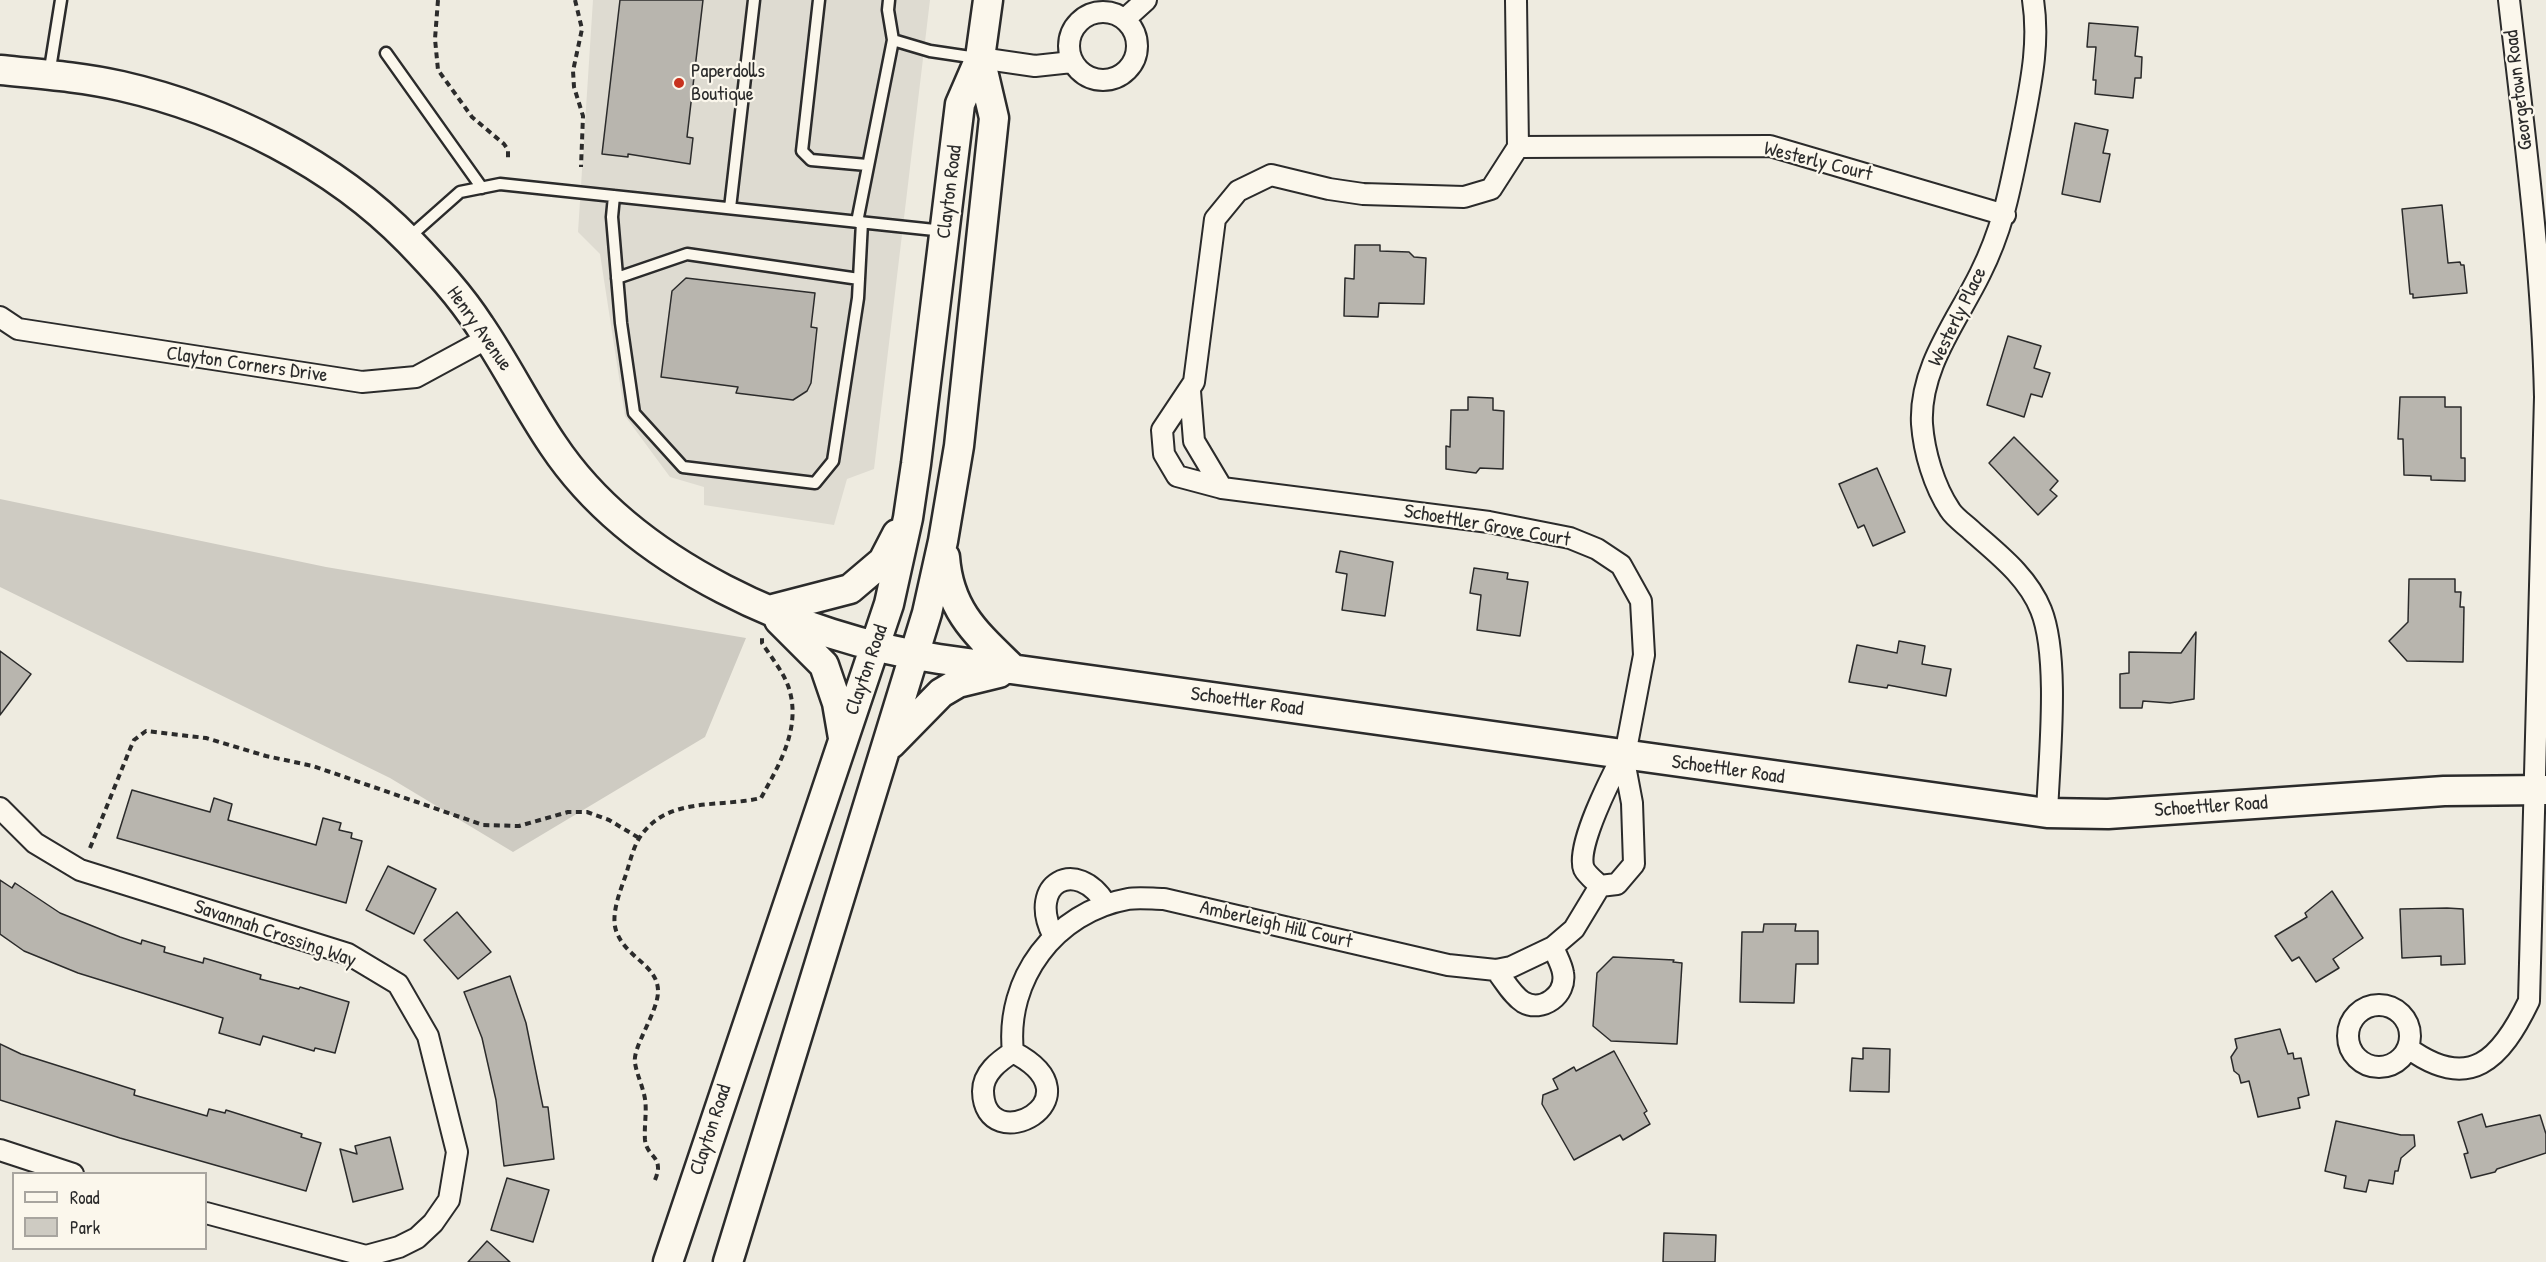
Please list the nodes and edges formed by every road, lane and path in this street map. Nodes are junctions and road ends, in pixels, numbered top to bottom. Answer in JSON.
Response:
{"nodes":[{"id":1,"x":60,"y":0,"type":"edge"},
{"id":2,"x":438,"y":0,"type":"edge"},
{"id":3,"x":574,"y":0,"type":"edge"},
{"id":4,"x":754,"y":0,"type":"edge"},
{"id":5,"x":819,"y":0,"type":"edge"},
{"id":6,"x":890,"y":0,"type":"edge"},
{"id":7,"x":988,"y":0,"type":"edge"},
{"id":8,"x":1146,"y":0,"type":"edge"},
{"id":9,"x":1516,"y":0,"type":"edge"},
{"id":10,"x":2033,"y":0,"type":"edge"},
{"id":11,"x":2509,"y":0,"type":"edge"},
{"id":12,"x":1125,"y":19,"type":"junction"},
{"id":13,"x":893,"y":40,"type":"junction"},
{"id":14,"x":386,"y":53,"type":"dead end"},
{"id":15,"x":980,"y":58,"type":"junction"},
{"id":16,"x":1072,"y":62,"type":"junction"},
{"id":17,"x":0,"y":70,"type":"edge"},
{"id":18,"x":48,"y":75,"type":"junction"},
{"id":19,"x":1518,"y":147,"type":"junction"},
{"id":20,"x":508,"y":160,"type":"dead end"},
{"id":21,"x":867,"y":165,"type":"junction"},
{"id":22,"x":581,"y":167,"type":"dead end"},
{"id":23,"x":482,"y":188,"type":"junction"},
{"id":24,"x":614,"y":196,"type":"junction"},
{"id":25,"x":730,"y":208,"type":"junction"},
{"id":26,"x":2005,"y":215,"type":"junction"},
{"id":27,"x":860,"y":222,"type":"junction"},
{"id":28,"x":945,"y":231,"type":"junction"},
{"id":29,"x":407,"y":239,"type":"junction"},
{"id":30,"x":617,"y":278,"type":"junction"},
{"id":31,"x":859,"y":279,"type":"junction"},
{"id":32,"x":0,"y":317,"type":"edge"},
{"id":33,"x":488,"y":338,"type":"junction"},
{"id":34,"x":1190,"y":390,"type":"junction"},
{"id":35,"x":1222,"y":488,"type":"junction"},
{"id":36,"x":908,"y":518,"type":"junction"},
{"id":37,"x":943,"y":541,"type":"junction"},
{"id":38,"x":766,"y":621,"type":"junction"},
{"id":39,"x":876,"y":646,"type":"junction"},
{"id":40,"x":914,"y":655,"type":"junction"},
{"id":41,"x":1013,"y":669,"type":"junction"},
{"id":42,"x":843,"y":738,"type":"junction"},
{"id":43,"x":885,"y":750,"type":"junction"},
{"id":44,"x":1624,"y":755,"type":"junction"},
{"id":45,"x":2541,"y":790,"type":"edge"},
{"id":46,"x":2047,"y":813,"type":"junction"},
{"id":47,"x":2,"y":815,"type":"edge"},
{"id":48,"x":639,"y":838,"type":"junction"},
{"id":49,"x":90,"y":848,"type":"dead end"},
{"id":50,"x":1600,"y":886,"type":"junction"},
{"id":51,"x":1106,"y":904,"type":"junction"},
{"id":52,"x":1053,"y":935,"type":"junction"},
{"id":53,"x":1553,"y":947,"type":"junction"},
{"id":54,"x":1496,"y":970,"type":"junction"},
{"id":55,"x":2408,"y":1048,"type":"dead end"},
{"id":56,"x":1013,"y":1052,"type":"dead end"},
{"id":57,"x":0,"y":1150,"type":"edge"},
{"id":58,"x":70,"y":1172,"type":"edge"},
{"id":59,"x":655,"y":1180,"type":"dead end"},
{"id":60,"x":207,"y":1213,"type":"edge"},
{"id":61,"x":668,"y":1262,"type":"edge"},
{"id":62,"x":728,"y":1262,"type":"edge"}],
"edges":[{"from":1,"to":18,"type":"lane"},
{"from":2,"to":20,"type":"path"},
{"from":3,"to":22,"type":"path"},
{"from":4,"to":25,"type":"lane"},
{"from":5,"to":21,"type":"lane"},
{"from":6,"to":13,"type":"lane"},
{"from":7,"to":15,"type":"main road","name":"Clayton Road"},
{"from":8,"to":12,"type":"street"},
{"from":9,"to":19,"type":"street"},
{"from":10,"to":26,"type":"street","name":"Westerly Place"},
{"from":11,"to":45,"type":"street","name":"Georgetown Road"},
{"from":12,"to":16,"type":"street"},
{"from":12,"to":16,"type":"street"},
{"from":13,"to":15,"type":"lane"},
{"from":13,"to":21,"type":"lane"},
{"from":14,"to":23,"type":"lane"},
{"from":15,"to":16,"type":"street"},
{"from":15,"to":28,"type":"main road","name":"Clayton Road"},
{"from":15,"to":37,"type":"main road","name":"Clayton Road"},
{"from":17,"to":18,"type":"main road","name":"Henry Avenue"},
{"from":18,"to":29,"type":"main road","name":"Henry Avenue"},
{"from":19,"to":26,"type":"street","name":"Westerly Court"},
{"from":19,"to":34,"type":"street","name":"Schoettler Grove Court"},
{"from":21,"to":27,"type":"lane"},
{"from":23,"to":24,"type":"lane"},
{"from":23,"to":29,"type":"lane"},
{"from":24,"to":25,"type":"lane"},
{"from":24,"to":30,"type":"lane"},
{"from":25,"to":27,"type":"lane"},
{"from":26,"to":46,"type":"street","name":"Westerly Place"},
{"from":27,"to":28,"type":"lane"},
{"from":27,"to":31,"type":"lane"},
{"from":28,"to":36,"type":"main road","name":"Clayton Road"},
{"from":29,"to":33,"type":"main road","name":"Henry Avenue"},
{"from":30,"to":31,"type":"lane"},
{"from":30,"to":31,"type":"lane"},
{"from":32,"to":33,"type":"street","name":"Clayton Corners Drive"},
{"from":33,"to":38,"type":"main road","name":"Henry Avenue"},
{"from":34,"to":35,"type":"street","name":"Schoettler Grove Court"},
{"from":34,"to":35,"type":"street","name":"Schoettler Grove Court"},
{"from":35,"to":44,"type":"street","name":"Schoettler Grove Court"},
{"from":36,"to":38,"type":"main road"},
{"from":36,"to":39,"type":"main road","name":"Clayton Road"},
{"from":37,"to":40,"type":"main road","name":"Clayton Road"},
{"from":37,"to":41,"type":"main road"},
{"from":38,"to":39,"type":"main road","name":"Henry Avenue"},
{"from":38,"to":42,"type":"main road"},
{"from":38,"to":48,"type":"path"},
{"from":39,"to":40,"type":"main road","name":"Henry Avenue"},
{"from":39,"to":42,"type":"main road","name":"Clayton Road"},
{"from":40,"to":41,"type":"main road","name":"Schoettler Road"},
{"from":40,"to":43,"type":"main road","name":"Clayton Road"},
{"from":41,"to":43,"type":"main road"},
{"from":41,"to":44,"type":"main road","name":"Schoettler Road"},
{"from":42,"to":61,"type":"main road","name":"Clayton Road"},
{"from":43,"to":62,"type":"main road","name":"Clayton Road"},
{"from":44,"to":46,"type":"main road","name":"Schoettler Road"},
{"from":44,"to":50,"type":"street"},
{"from":44,"to":50,"type":"street"},
{"from":45,"to":46,"type":"main road","name":"Schoettler Road"},
{"from":45,"to":55,"type":"street","name":"Georgetown Road"},
{"from":47,"to":60,"type":"street","name":"Savannah Crossing Way"},
{"from":48,"to":49,"type":"path"},
{"from":48,"to":59,"type":"path"},
{"from":50,"to":53,"type":"street","name":"Amberleigh Hill Court"},
{"from":51,"to":52,"type":"street","name":"Amberleigh Hill Court"},
{"from":51,"to":52,"type":"street"},
{"from":51,"to":54,"type":"street","name":"Amberleigh Hill Court"},
{"from":52,"to":56,"type":"street","name":"Amberleigh Hill Court"},
{"from":53,"to":54,"type":"street","name":"Amberleigh Hill Court"},
{"from":53,"to":54,"type":"street"},
{"from":57,"to":58,"type":"street"}]}
